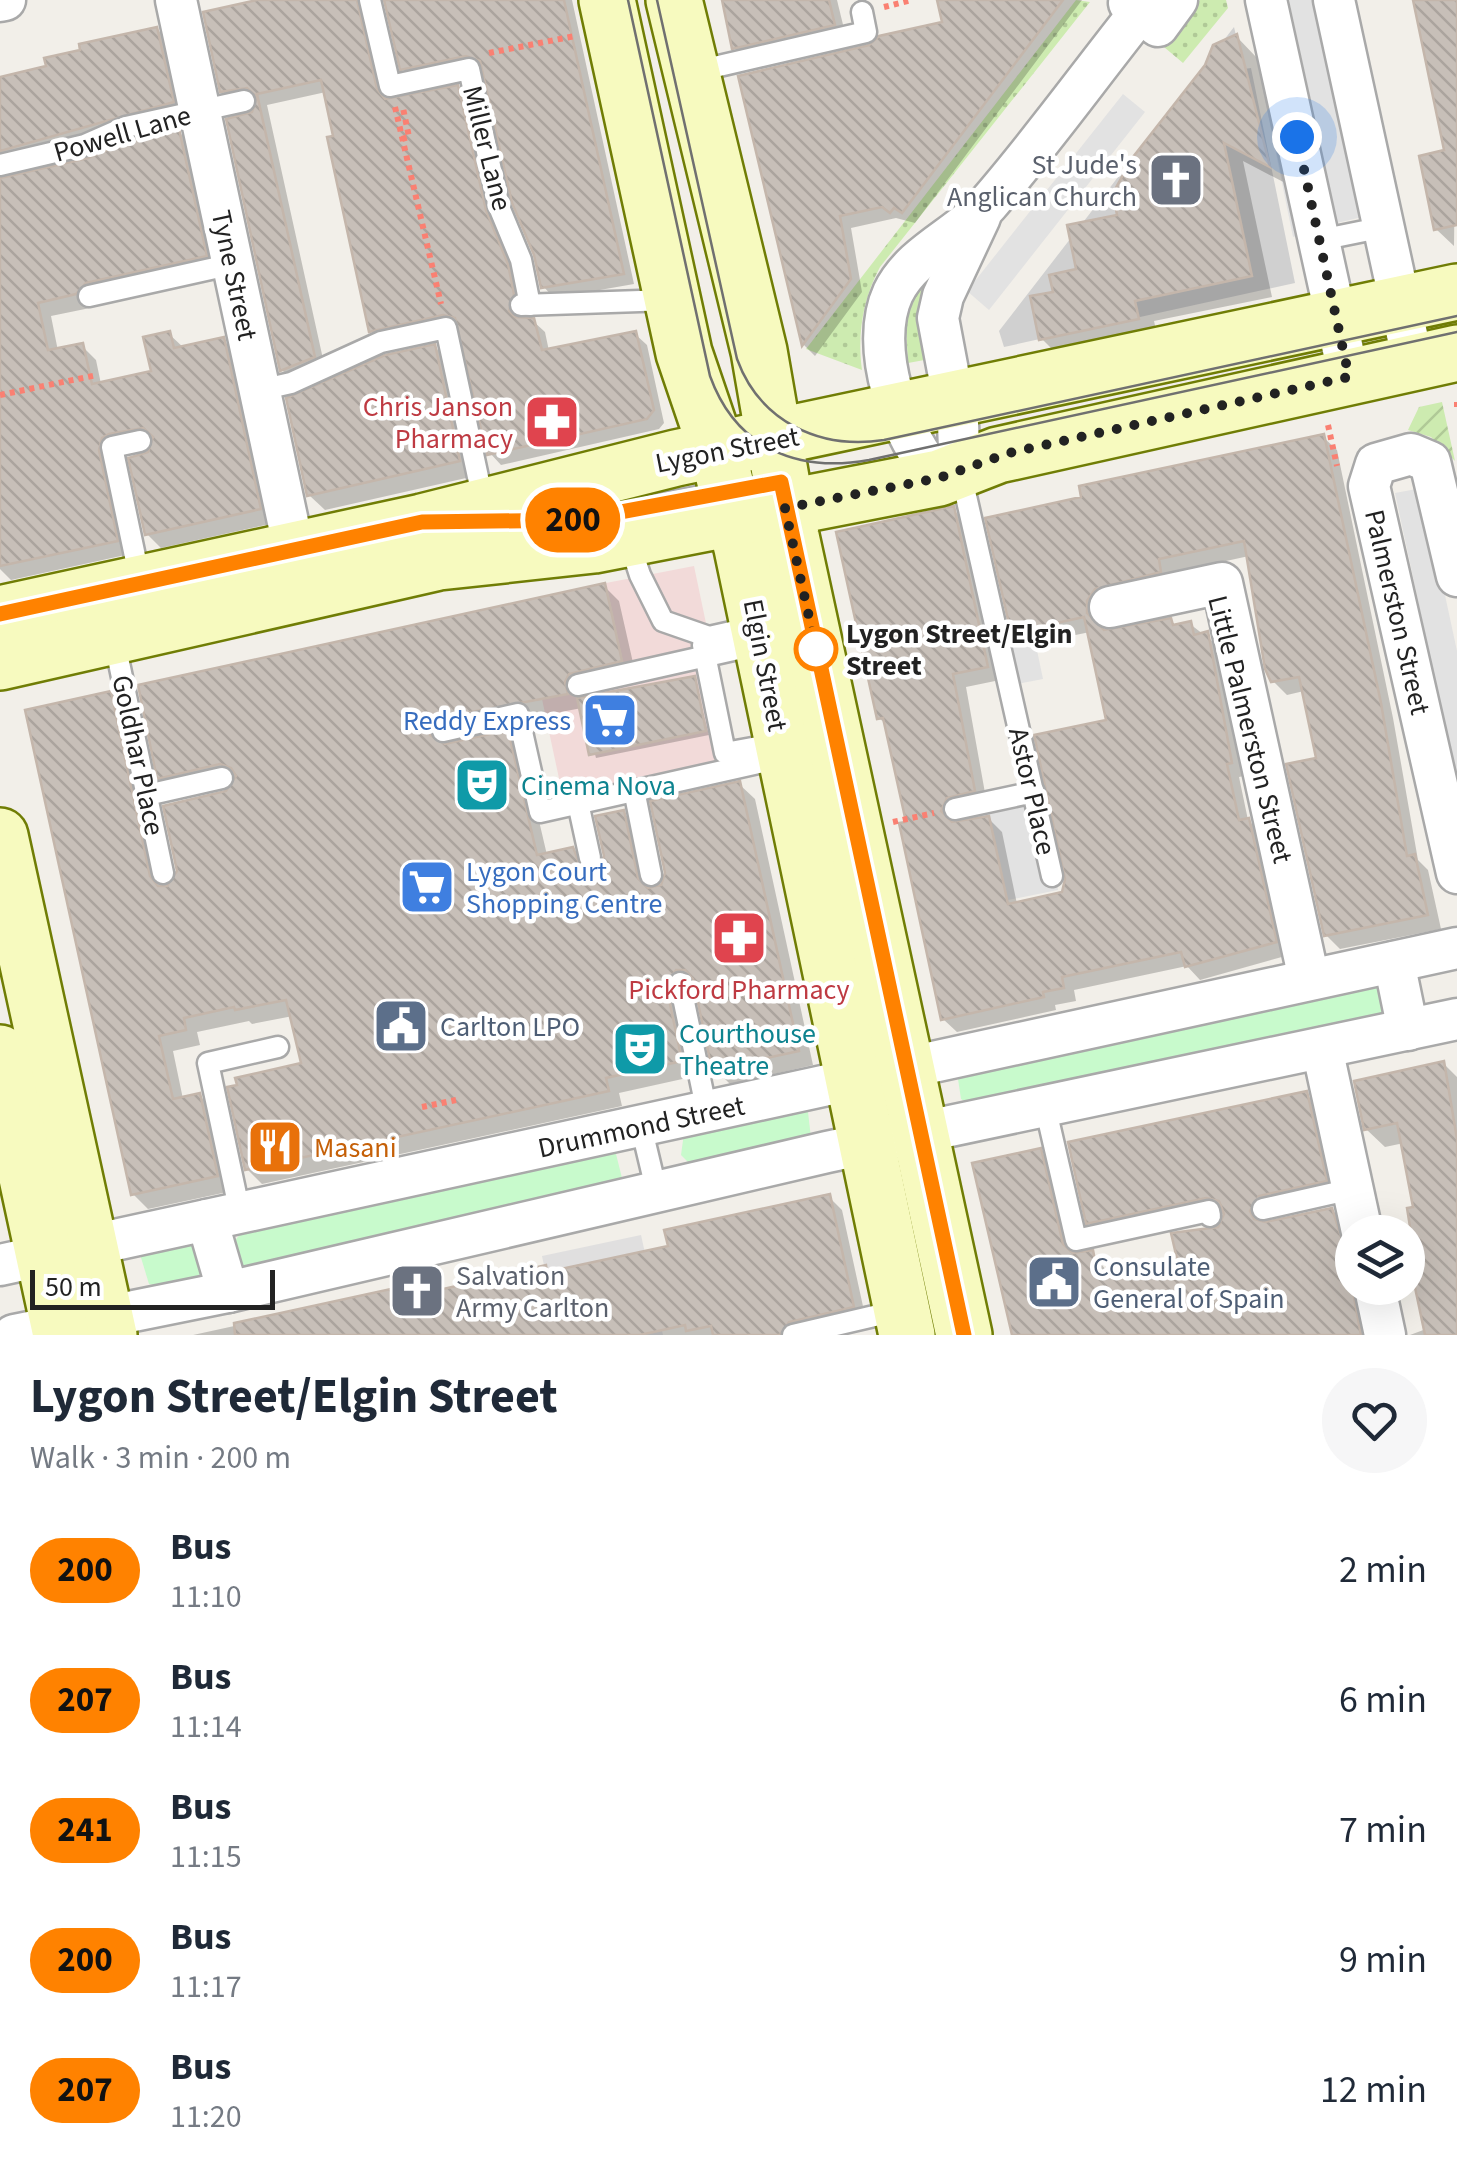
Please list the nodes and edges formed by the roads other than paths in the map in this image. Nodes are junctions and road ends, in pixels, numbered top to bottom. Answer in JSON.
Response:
{"nodes":[{"id":1,"x":176,"y":0,"type":"edge"},
{"id":2,"x":370,"y":0,"type":"edge"},
{"id":3,"x":674,"y":0,"type":"edge"},
{"id":4,"x":1266,"y":0,"type":"edge"},
{"id":5,"x":1334,"y":0,"type":"edge"},
{"id":6,"x":1148,"y":4,"type":"edge"},
{"id":7,"x":862,"y":12,"type":"dead end"},
{"id":8,"x":610,"y":14,"type":"edge"},
{"id":9,"x":692,"y":72,"type":"junction"},
{"id":10,"x":244,"y":101,"type":"dead end"},
{"id":11,"x":200,"y":110,"type":"junction"},
{"id":12,"x":0,"y":165,"type":"edge"},
{"id":13,"x":988,"y":205,"type":"junction"},
{"id":14,"x":1384,"y":227,"type":"junction"},
{"id":15,"x":1320,"y":240,"type":"junction"},
{"id":16,"x":233,"y":264,"type":"junction"},
{"id":17,"x":1457,"y":292,"type":"edge"},
{"id":18,"x":89,"y":296,"type":"dead end"},
{"id":19,"x":672,"y":300,"type":"junction"},
{"id":20,"x":1402,"y":304,"type":"junction"},
{"id":21,"x":1336,"y":318,"type":"junction"},
{"id":22,"x":1435,"y":357,"type":"edge"},
{"id":23,"x":260,"y":390,"type":"junction"},
{"id":24,"x":1338,"y":398,"type":"junction"},
{"id":25,"x":954,"y":402,"type":"junction"},
{"id":26,"x":898,"y":413,"type":"junction"},
{"id":27,"x":140,"y":441,"type":"dead end"},
{"id":28,"x":950,"y":475,"type":"junction"},
{"id":29,"x":754,"y":483,"type":"junction"},
{"id":30,"x":484,"y":507,"type":"junction"},
{"id":31,"x":422,"y":522,"type":"junction"},
{"id":32,"x":634,"y":557,"type":"junction"},
{"id":33,"x":1456,"y":567,"type":"edge"},
{"id":34,"x":299,"y":571,"type":"junction"},
{"id":35,"x":1110,"y":606,"type":"dead end"},
{"id":36,"x":0,"y":614,"type":"edge"},
{"id":37,"x":135,"y":616,"type":"junction"},
{"id":38,"x":727,"y":640,"type":"junction"},
{"id":39,"x":0,"y":662,"type":"edge"},
{"id":40,"x":578,"y":685,"type":"dead end"},
{"id":41,"x":443,"y":730,"type":"dead end"},
{"id":42,"x":837,"y":747,"type":"junction"},
{"id":43,"x":766,"y":751,"type":"junction"},
{"id":44,"x":222,"y":778,"type":"dead end"},
{"id":45,"x":634,"y":790,"type":"junction"},
{"id":46,"x":1034,"y":792,"type":"junction"},
{"id":47,"x":147,"y":795,"type":"junction"},
{"id":48,"x":578,"y":803,"type":"junction"},
{"id":49,"x":955,"y":808,"type":"dead end"},
{"id":50,"x":1,"y":845,"type":"edge"},
{"id":51,"x":590,"y":858,"type":"dead end"},
{"id":52,"x":164,"y":873,"type":"dead end"},
{"id":53,"x":1457,"y":873,"type":"edge"},
{"id":54,"x":652,"y":875,"type":"dead end"},
{"id":55,"x":1052,"y":876,"type":"dead end"},
{"id":56,"x":1457,"y":948,"type":"edge"},
{"id":57,"x":1394,"y":962,"type":"junction"},
{"id":58,"x":1309,"y":980,"type":"junction"},
{"id":59,"x":680,"y":983,"type":"dead end"},
{"id":60,"x":1457,"y":1019,"type":"edge"},
{"id":61,"x":1408,"y":1030,"type":"junction"},
{"id":62,"x":278,"y":1047,"type":"dead end"},
{"id":63,"x":1322,"y":1048,"type":"junction"},
{"id":64,"x":0,"y":1053,"type":"edge"},
{"id":65,"x":906,"y":1066,"type":"junction"},
{"id":66,"x":851,"y":1079,"type":"junction"},
{"id":67,"x":1045,"y":1106,"type":"junction"},
{"id":68,"x":707,"y":1112,"type":"junction"},
{"id":69,"x":640,"y":1126,"type":"junction"},
{"id":70,"x":921,"y":1132,"type":"junction"},
{"id":71,"x":866,"y":1144,"type":"junction"},
{"id":72,"x":47,"y":1160,"type":"junction"},
{"id":73,"x":1352,"y":1188,"type":"junction"},
{"id":74,"x":657,"y":1193,"type":"junction"},
{"id":75,"x":1263,"y":1210,"type":"dead end"},
{"id":76,"x":1358,"y":1215,"type":"edge"},
{"id":77,"x":224,"y":1216,"type":"junction"},
{"id":78,"x":1210,"y":1216,"type":"dead end"},
{"id":79,"x":44,"y":1255,"type":"edge"},
{"id":80,"x":228,"y":1292,"type":"junction"},
{"id":81,"x":1378,"y":1305,"type":"edge"},
{"id":82,"x":960,"y":1316,"type":"edge"},
{"id":83,"x":904,"y":1322,"type":"edge"},
{"id":84,"x":70,"y":1330,"type":"edge"},
{"id":85,"x":793,"y":1335,"type":"edge"},
{"id":86,"x":1386,"y":1335,"type":"edge"}],
"edges":[{"from":1,"to":11,"type":"street","name":"Tyne Street"},
{"from":2,"to":19,"type":"lane","name":"Miller Lane"},
{"from":3,"to":9,"type":"street","name":"Elgin Street"},
{"from":4,"to":15,"type":"street"},
{"from":5,"to":14,"type":"street"},
{"from":6,"to":13,"type":"street"},
{"from":7,"to":9,"type":"lane"},
{"from":8,"to":19,"type":"street","name":"Elgin Street"},
{"from":9,"to":29,"type":"street","name":"Elgin Street"},
{"from":10,"to":11,"type":"lane","name":"Powell Lane"},
{"from":11,"to":12,"type":"lane","name":"Powell Lane"},
{"from":11,"to":16,"type":"street","name":"Tyne Street"},
{"from":13,"to":25,"type":"street"},
{"from":13,"to":26,"type":"street"},
{"from":14,"to":15,"type":"lane"},
{"from":14,"to":20,"type":"street"},
{"from":15,"to":21,"type":"street"},
{"from":16,"to":18,"type":"lane"},
{"from":16,"to":23,"type":"street","name":"Tyne Street"},
{"from":17,"to":20,"type":"street","name":"Lygon Street"},
{"from":19,"to":29,"type":"street","name":"Elgin Street"},
{"from":20,"to":21,"type":"street","name":"Lygon Street"},
{"from":20,"to":22,"type":"street"},
{"from":21,"to":24,"type":"street"},
{"from":21,"to":25,"type":"street","name":"Lygon Street"},
{"from":22,"to":24,"type":"street","name":"Lygon Street"},
{"from":23,"to":30,"type":"lane"},
{"from":23,"to":34,"type":"street","name":"Tyne Street"},
{"from":24,"to":28,"type":"street","name":"Lygon Street"},
{"from":25,"to":26,"type":"street","name":"Lygon Street"},
{"from":25,"to":28,"type":"street"},
{"from":26,"to":28,"type":"street"},
{"from":26,"to":29,"type":"street","name":"Lygon Street"},
{"from":27,"to":37,"type":"lane","name":"Goldhar Place"},
{"from":28,"to":29,"type":"street","name":"Lygon Street"},
{"from":28,"to":46,"type":"lane","name":"Astor Place"},
{"from":29,"to":30,"type":"street","name":"Lygon Street"},
{"from":29,"to":31,"type":"lane"},
{"from":29,"to":32,"type":"street","name":"Lygon Street"},
{"from":29,"to":38,"type":"street","name":"Elgin Street"},
{"from":29,"to":42,"type":"street","name":"Elgin Street"},
{"from":30,"to":31,"type":"street","name":"Lygon Street"},
{"from":31,"to":34,"type":"street","name":"Lygon Street"},
{"from":32,"to":34,"type":"street","name":"Lygon Street"},
{"from":32,"to":38,"type":"lane"},
{"from":33,"to":53,"type":"street","name":"Palmerston Street"},
{"from":34,"to":37,"type":"street","name":"Lygon Street"},
{"from":35,"to":58,"type":"street","name":"Little Palmerston Street"},
{"from":36,"to":37,"type":"street","name":"Lygon Street"},
{"from":37,"to":39,"type":"street","name":"Lygon Street"},
{"from":37,"to":47,"type":"lane","name":"Goldhar Place"},
{"from":38,"to":40,"type":"lane"},
{"from":38,"to":43,"type":"street","name":"Elgin Street"},
{"from":41,"to":48,"type":"lane"},
{"from":42,"to":43,"type":"street"},
{"from":42,"to":65,"type":"street","name":"Elgin Street"},
{"from":43,"to":45,"type":"lane"},
{"from":43,"to":66,"type":"street","name":"Elgin Street"},
{"from":44,"to":47,"type":"lane"},
{"from":45,"to":48,"type":"lane"},
{"from":45,"to":54,"type":"lane"},
{"from":46,"to":49,"type":"lane"},
{"from":46,"to":55,"type":"lane","name":"Astor Place"},
{"from":47,"to":52,"type":"lane","name":"Goldhar Place"},
{"from":48,"to":51,"type":"lane"},
{"from":50,"to":72,"type":"street"},
{"from":56,"to":57,"type":"street","name":"Drummond Street"},
{"from":57,"to":58,"type":"street","name":"Drummond Street"},
{"from":57,"to":61,"type":"street"},
{"from":58,"to":65,"type":"street","name":"Drummond Street"},
{"from":59,"to":68,"type":"lane"},
{"from":60,"to":61,"type":"street"},
{"from":61,"to":63,"type":"street"},
{"from":62,"to":77,"type":"lane"},
{"from":63,"to":67,"type":"street"},
{"from":63,"to":73,"type":"street"},
{"from":64,"to":72,"type":"street"},
{"from":65,"to":66,"type":"street","name":"Drummond Street"},
{"from":65,"to":70,"type":"street","name":"Elgin Street"},
{"from":66,"to":68,"type":"street","name":"Drummond Street"},
{"from":66,"to":71,"type":"street","name":"Elgin Street"},
{"from":67,"to":70,"type":"street"},
{"from":67,"to":78,"type":"lane"},
{"from":68,"to":69,"type":"street","name":"Drummond Street"},
{"from":69,"to":74,"type":"lane"},
{"from":69,"to":77,"type":"street","name":"Drummond Street"},
{"from":70,"to":71,"type":"street"},
{"from":70,"to":82,"type":"street","name":"Elgin Street"},
{"from":71,"to":74,"type":"street"},
{"from":71,"to":83,"type":"street","name":"Elgin Street"},
{"from":72,"to":79,"type":"street"},
{"from":73,"to":75,"type":"lane"},
{"from":73,"to":76,"type":"street"},
{"from":74,"to":80,"type":"street"},
{"from":77,"to":79,"type":"street","name":"Drummond Street"},
{"from":77,"to":80,"type":"street"},
{"from":79,"to":84,"type":"street"},
{"from":80,"to":84,"type":"street"},
{"from":81,"to":86,"type":"street"},
{"from":82,"to":83,"type":"street"},
{"from":83,"to":85,"type":"lane"}]}
